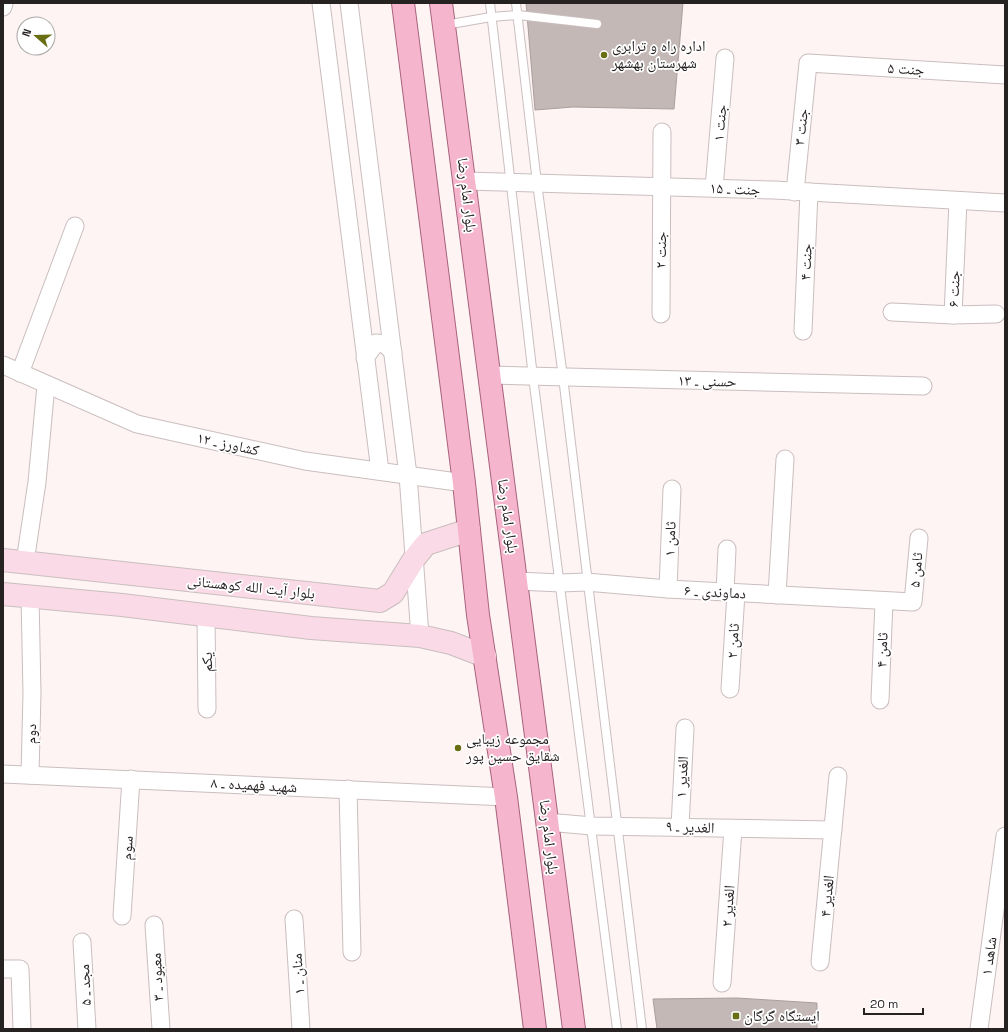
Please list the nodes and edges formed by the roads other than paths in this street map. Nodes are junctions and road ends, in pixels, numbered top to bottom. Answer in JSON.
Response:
{"nodes":[{"id":1,"x":4,"y":3,"type":"edge"},
{"id":2,"x":320,"y":3,"type":"edge"},
{"id":3,"x":349,"y":3,"type":"edge"},
{"id":4,"x":403,"y":3,"type":"edge"},
{"id":5,"x":441,"y":3,"type":"edge"},
{"id":6,"x":490,"y":3,"type":"edge"},
{"id":7,"x":516,"y":3,"type":"edge"},
{"id":8,"x":3,"y":7,"type":"edge"},
{"id":9,"x":518,"y":15,"type":"junction"},
{"id":10,"x":491,"y":17,"type":"junction"},
{"id":11,"x":597,"y":24,"type":"dead end"},
{"id":12,"x":444,"y":26,"type":"junction"},
{"id":13,"x":725,"y":58,"type":"dead end"},
{"id":14,"x":808,"y":63,"type":"joint"},
{"id":15,"x":1005,"y":75,"type":"edge"},
{"id":16,"x":662,"y":132,"type":"dead end"},
{"id":17,"x":465,"y":181,"type":"junction"},
{"id":18,"x":510,"y":182,"type":"junction"},
{"id":19,"x":537,"y":183,"type":"junction"},
{"id":20,"x":661,"y":187,"type":"junction"},
{"id":21,"x":714,"y":188,"type":"junction"},
{"id":22,"x":802,"y":192,"type":"junction"},
{"id":23,"x":958,"y":201,"type":"junction"},
{"id":24,"x":1005,"y":203,"type":"edge"},
{"id":25,"x":75,"y":226,"type":"dead end"},
{"id":26,"x":892,"y":312,"type":"dead end"},
{"id":27,"x":661,"y":314,"type":"dead end"},
{"id":28,"x":996,"y":314,"type":"dead end"},
{"id":29,"x":953,"y":315,"type":"junction"},
{"id":30,"x":388,"y":317,"type":"junction"},
{"id":31,"x":361,"y":327,"type":"junction"},
{"id":32,"x":803,"y":331,"type":"dead end"},
{"id":33,"x":393,"y":352,"type":"junction"},
{"id":34,"x":365,"y":358,"type":"junction"},
{"id":35,"x":3,"y":365,"type":"edge"},
{"id":36,"x":20,"y":373,"type":"junction"},
{"id":37,"x":490,"y":376,"type":"junction"},
{"id":38,"x":533,"y":377,"type":"junction"},
{"id":39,"x":562,"y":377,"type":"junction"},
{"id":40,"x":46,"y":385,"type":"junction"},
{"id":41,"x":924,"y":386,"type":"dead end"},
{"id":42,"x":785,"y":459,"type":"dead end"},
{"id":43,"x":380,"y":471,"type":"junction"},
{"id":44,"x":408,"y":475,"type":"junction"},
{"id":45,"x":464,"y":483,"type":"junction"},
{"id":46,"x":672,"y":489,"type":"dead end"},
{"id":47,"x":469,"y":530,"type":"junction"},
{"id":48,"x":919,"y":538,"type":"dead end"},
{"id":49,"x":727,"y":549,"type":"dead end"},
{"id":50,"x":414,"y":559,"type":"junction"},
{"id":51,"x":3,"y":560,"type":"edge"},
{"id":52,"x":25,"y":562,"type":"junction"},
{"id":53,"x":517,"y":581,"type":"junction"},
{"id":54,"x":586,"y":582,"type":"junction"},
{"id":55,"x":561,"y":583,"type":"junction"},
{"id":56,"x":668,"y":589,"type":"junction"},
{"id":57,"x":730,"y":592,"type":"junction"},
{"id":58,"x":3,"y":594,"type":"edge"},
{"id":59,"x":778,"y":595,"type":"junction"},
{"id":60,"x":30,"y":597,"type":"junction"},
{"id":61,"x":884,"y":601,"type":"junction"},
{"id":62,"x":913,"y":602,"type":"joint"},
{"id":63,"x":206,"y":614,"type":"junction"},
{"id":64,"x":420,"y":636,"type":"junction"},
{"id":65,"x":485,"y":656,"type":"junction"},
{"id":66,"x":730,"y":688,"type":"dead end"},
{"id":67,"x":880,"y":700,"type":"dead end"},
{"id":68,"x":208,"y":709,"type":"dead end"},
{"id":69,"x":685,"y":728,"type":"dead end"},
{"id":70,"x":3,"y":774,"type":"edge"},
{"id":71,"x":30,"y":775,"type":"junction"},
{"id":72,"x":838,"y":776,"type":"dead end"},
{"id":73,"x":131,"y":779,"type":"junction"},
{"id":74,"x":348,"y":789,"type":"junction"},
{"id":75,"x":506,"y":797,"type":"junction"},
{"id":76,"x":547,"y":822,"type":"junction"},
{"id":77,"x":592,"y":826,"type":"junction"},
{"id":78,"x":616,"y":826,"type":"junction"},
{"id":79,"x":680,"y":827,"type":"junction"},
{"id":80,"x":733,"y":829,"type":"junction"},
{"id":81,"x":833,"y":830,"type":"junction"},
{"id":82,"x":1005,"y":836,"type":"edge"},
{"id":83,"x":122,"y":916,"type":"dead end"},
{"id":84,"x":294,"y":919,"type":"dead end"},
{"id":85,"x":154,"y":926,"type":"dead end"},
{"id":86,"x":82,"y":942,"type":"dead end"},
{"id":87,"x":352,"y":952,"type":"dead end"},
{"id":88,"x":820,"y":962,"type":"dead end"},
{"id":89,"x":3,"y":968,"type":"edge"},
{"id":90,"x":722,"y":983,"type":"dead end"},
{"id":91,"x":22,"y":1029,"type":"edge"},
{"id":92,"x":87,"y":1029,"type":"edge"},
{"id":93,"x":161,"y":1029,"type":"edge"},
{"id":94,"x":301,"y":1029,"type":"edge"},
{"id":95,"x":535,"y":1029,"type":"edge"},
{"id":96,"x":574,"y":1029,"type":"edge"},
{"id":97,"x":617,"y":1029,"type":"edge"},
{"id":98,"x":642,"y":1029,"type":"edge"},
{"id":99,"x":979,"y":1029,"type":"edge"}],
"edges":[{"from":1,"to":8,"type":"street"},
{"from":2,"to":31,"type":"street"},
{"from":3,"to":30,"type":"street"},
{"from":4,"to":45,"type":"main road"},
{"from":5,"to":12,"type":"main road","name":"بلوار امام رضا"},
{"from":6,"to":10,"type":"lane"},
{"from":7,"to":9,"type":"lane"},
{"from":9,"to":10,"type":"lane"},
{"from":9,"to":11,"type":"lane"},
{"from":9,"to":19,"type":"lane"},
{"from":10,"to":12,"type":"lane"},
{"from":10,"to":18,"type":"lane"},
{"from":12,"to":17,"type":"main road","name":"بلوار امام رضا"},
{"from":13,"to":21,"type":"street","name":"جنت ۱"},
{"from":14,"to":15,"type":"street","name":"جنت ۵"},
{"from":14,"to":22,"type":"street","name":"جنت ۳"},
{"from":16,"to":20,"type":"street","name":"جنت ۲"},
{"from":17,"to":18,"type":"street","name":"جنت ـ ۱۵"},
{"from":17,"to":37,"type":"main road","name":"بلوار امام رضا"},
{"from":18,"to":19,"type":"street","name":"جنت ـ ۱۵"},
{"from":18,"to":38,"type":"lane"},
{"from":19,"to":20,"type":"street","name":"جنت ـ ۱۵"},
{"from":19,"to":39,"type":"lane"},
{"from":20,"to":21,"type":"street","name":"جنت ـ ۱۵"},
{"from":20,"to":27,"type":"street","name":"جنت ۲"},
{"from":21,"to":22,"type":"street","name":"جنت ـ ۱۵"},
{"from":22,"to":23,"type":"street","name":"جنت ـ ۱۵"},
{"from":22,"to":32,"type":"street","name":"جنت ۴"},
{"from":23,"to":24,"type":"street","name":"جنت ـ ۱۵"},
{"from":23,"to":29,"type":"street","name":"جنت ۶"},
{"from":25,"to":36,"type":"street"},
{"from":26,"to":29,"type":"street","name":"جنت ۶"},
{"from":28,"to":29,"type":"street"},
{"from":30,"to":31,"type":"street"},
{"from":30,"to":33,"type":"street"},
{"from":31,"to":34,"type":"street"},
{"from":33,"to":34,"type":"street"},
{"from":33,"to":44,"type":"street"},
{"from":34,"to":43,"type":"street"},
{"from":35,"to":36,"type":"street","name":"کشاورز ـ ۱۲"},
{"from":36,"to":40,"type":"street","name":"کشاورز ـ ۱۲"},
{"from":37,"to":38,"type":"street","name":"حسنی ـ ۱۳"},
{"from":37,"to":53,"type":"main road","name":"بلوار امام رضا"},
{"from":38,"to":39,"type":"street","name":"حسنی ـ ۱۳"},
{"from":38,"to":55,"type":"lane"},
{"from":39,"to":41,"type":"street","name":"حسنی ـ ۱۳"},
{"from":39,"to":54,"type":"lane"},
{"from":40,"to":43,"type":"street","name":"کشاورز ـ ۱۲"},
{"from":40,"to":52,"type":"street"},
{"from":42,"to":59,"type":"street"},
{"from":43,"to":44,"type":"street","name":"کشاورز ـ ۱۲"},
{"from":44,"to":45,"type":"street","name":"کشاورز ـ ۱۲"},
{"from":44,"to":50,"type":"street"},
{"from":45,"to":47,"type":"main road"},
{"from":46,"to":56,"type":"street","name":"ثامن ۱"},
{"from":47,"to":50,"type":"street","name":"بلوار آیت الله کوهستانی"},
{"from":47,"to":65,"type":"main road"},
{"from":48,"to":62,"type":"street","name":"ثامن ۵"},
{"from":49,"to":57,"type":"street","name":"ثامن ۲"},
{"from":50,"to":52,"type":"street","name":"بلوار آیت الله کوهستانی"},
{"from":50,"to":64,"type":"street"},
{"from":51,"to":52,"type":"street","name":"بلوار آیت الله کوهستانی"},
{"from":53,"to":55,"type":"street","name":"دماوندی ـ ۶"},
{"from":53,"to":76,"type":"main road","name":"بلوار امام رضا"},
{"from":54,"to":55,"type":"street","name":"دماوندی ـ ۶"},
{"from":54,"to":56,"type":"street","name":"دماوندی ـ ۶"},
{"from":54,"to":78,"type":"lane"},
{"from":55,"to":77,"type":"lane"},
{"from":56,"to":57,"type":"street","name":"دماوندی ـ ۶"},
{"from":57,"to":59,"type":"street","name":"دماوندی ـ ۶"},
{"from":57,"to":66,"type":"street","name":"ثامن ۲"},
{"from":58,"to":60,"type":"street"},
{"from":59,"to":61,"type":"street","name":"دماوندی ـ ۶"},
{"from":60,"to":63,"type":"street"},
{"from":60,"to":71,"type":"street","name":"دوم"},
{"from":61,"to":62,"type":"street","name":"دماوندی ـ ۶"},
{"from":61,"to":67,"type":"street","name":"ثامن ۴"},
{"from":63,"to":64,"type":"street"},
{"from":63,"to":68,"type":"street","name":"یکم"},
{"from":64,"to":65,"type":"street"},
{"from":65,"to":75,"type":"main road"},
{"from":69,"to":79,"type":"street","name":"الغدیر ۱"},
{"from":70,"to":71,"type":"street","name":"شهید فهمیده ـ ۸"},
{"from":71,"to":73,"type":"street","name":"شهید فهمیده ـ ۸"},
{"from":72,"to":81,"type":"street","name":"الغدیر ۴"},
{"from":73,"to":74,"type":"street","name":"شهید فهمیده ـ ۸"},
{"from":73,"to":83,"type":"street","name":"سوم"},
{"from":74,"to":75,"type":"street","name":"شهید فهمیده ـ ۸"},
{"from":74,"to":87,"type":"street"},
{"from":75,"to":95,"type":"main road"},
{"from":76,"to":77,"type":"street","name":"الغدیر ـ ۹"},
{"from":76,"to":96,"type":"main road","name":"بلوار امام رضا"},
{"from":77,"to":78,"type":"street","name":"الغدیر ـ ۹"},
{"from":77,"to":97,"type":"lane"},
{"from":78,"to":79,"type":"street","name":"الغدیر ـ ۹"},
{"from":78,"to":98,"type":"lane"},
{"from":79,"to":80,"type":"street","name":"الغدیر ـ ۹"},
{"from":80,"to":81,"type":"street","name":"الغدیر ـ ۹"},
{"from":80,"to":90,"type":"street","name":"الغدیر ۲"},
{"from":81,"to":88,"type":"street","name":"الغدیر ۴"},
{"from":82,"to":99,"type":"street","name":"شاهد ۱"},
{"from":84,"to":94,"type":"street","name":"منان ـ ۱"},
{"from":85,"to":93,"type":"street","name":"معبود ـ ۳"},
{"from":86,"to":92,"type":"street","name":"مجد ـ ۵"},
{"from":89,"to":91,"type":"street"}]}
